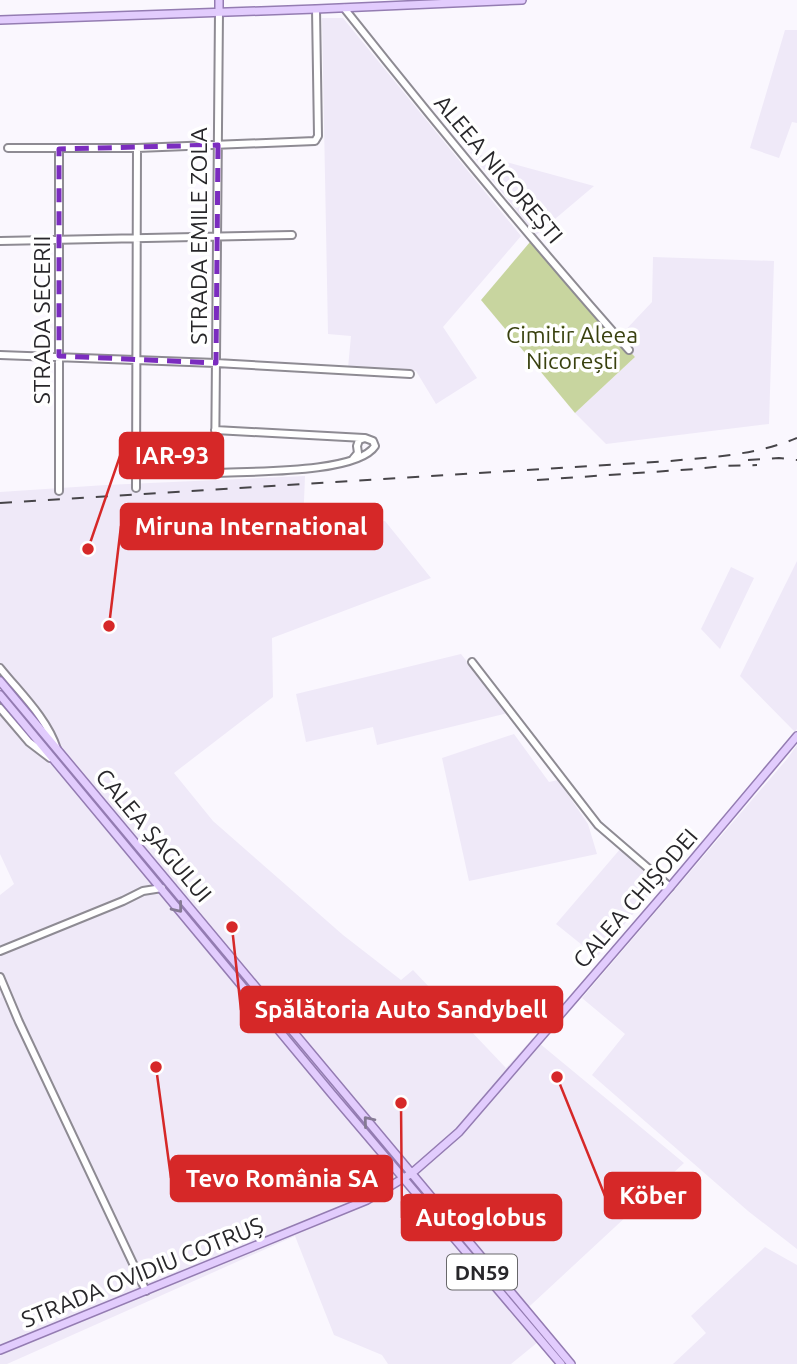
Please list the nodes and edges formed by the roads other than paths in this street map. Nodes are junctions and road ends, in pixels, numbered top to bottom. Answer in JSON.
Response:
{"nodes":[{"id":1,"x":219,"y":0,"type":"edge"},
{"id":2,"x":522,"y":0,"type":"edge"},
{"id":3,"x":459,"y":1,"type":"edge"},
{"id":4,"x":344,"y":8,"type":"junction"},
{"id":5,"x":316,"y":9,"type":"junction"},
{"id":6,"x":219,"y":12,"type":"junction"},
{"id":7,"x":0,"y":20,"type":"edge"},
{"id":8,"x":218,"y":145,"type":"junction"},
{"id":9,"x":8,"y":148,"type":"dead end"},
{"id":10,"x":138,"y":148,"type":"junction"},
{"id":11,"x":59,"y":149,"type":"junction"},
{"id":12,"x":292,"y":235,"type":"dead end"},
{"id":13,"x":216,"y":236,"type":"junction"},
{"id":14,"x":136,"y":238,"type":"junction"},
{"id":15,"x":58,"y":240,"type":"junction"},
{"id":16,"x":0,"y":241,"type":"edge"},
{"id":17,"x":629,"y":350,"type":"dead end"},
{"id":18,"x":0,"y":355,"type":"edge"},
{"id":19,"x":59,"y":356,"type":"junction"},
{"id":20,"x":137,"y":360,"type":"junction"},
{"id":21,"x":216,"y":363,"type":"junction"},
{"id":22,"x":410,"y":374,"type":"dead end"},
{"id":23,"x":215,"y":430,"type":"junction"},
{"id":24,"x":352,"y":438,"type":"junction"},
{"id":25,"x":364,"y":438,"type":"junction"},
{"id":26,"x":357,"y":447,"type":"junction"},
{"id":27,"x":366,"y":453,"type":"junction"},
{"id":28,"x":353,"y":459,"type":"junction"},
{"id":29,"x":136,"y":488,"type":"dead end"},
{"id":30,"x":59,"y":491,"type":"dead end"},
{"id":31,"x":472,"y":662,"type":"dead end"},
{"id":32,"x":0,"y":668,"type":"edge"},
{"id":33,"x":0,"y":681,"type":"edge"},
{"id":34,"x":0,"y":695,"type":"edge"},
{"id":35,"x":0,"y":708,"type":"edge"},
{"id":36,"x":797,"y":736,"type":"edge"},
{"id":37,"x":58,"y":751,"type":"junction"},
{"id":38,"x":56,"y":762,"type":"junction"},
{"id":39,"x":152,"y":876,"type":"junction"},
{"id":40,"x":670,"y":887,"type":"junction"},
{"id":41,"x":162,"y":888,"type":"junction"},
{"id":42,"x":144,"y":891,"type":"junction"},
{"id":43,"x":0,"y":951,"type":"edge"},
{"id":44,"x":0,"y":977,"type":"edge"},
{"id":45,"x":412,"y":1173,"type":"junction"},
{"id":46,"x":404,"y":1179,"type":"junction"},
{"id":47,"x":146,"y":1290,"type":"junction"},
{"id":48,"x":0,"y":1350,"type":"edge"},
{"id":49,"x":561,"y":1364,"type":"edge"},
{"id":50,"x":571,"y":1364,"type":"edge"}],
"edges":[{"from":1,"to":6,"type":"main road","name":"STRADA EMILE ZOLA"},
{"from":2,"to":3,"type":"main road"},
{"from":3,"to":4,"type":"main road"},
{"from":4,"to":5,"type":"main road"},
{"from":4,"to":17,"type":"street","name":"ALEEA NICOREȘTI"},
{"from":5,"to":6,"type":"main road"},
{"from":5,"to":8,"type":"street"},
{"from":6,"to":7,"type":"main road"},
{"from":6,"to":8,"type":"street","name":"STRADA EMILE ZOLA"},
{"from":8,"to":10,"type":"street"},
{"from":8,"to":13,"type":"street","name":"STRADA EMILE ZOLA"},
{"from":9,"to":11,"type":"street"},
{"from":10,"to":11,"type":"street"},
{"from":10,"to":14,"type":"street"},
{"from":11,"to":15,"type":"street","name":"STRADA SECERII"},
{"from":12,"to":13,"type":"street"},
{"from":13,"to":14,"type":"street"},
{"from":13,"to":21,"type":"street","name":"STRADA EMILE ZOLA"},
{"from":14,"to":15,"type":"street"},
{"from":14,"to":20,"type":"street"},
{"from":15,"to":16,"type":"street"},
{"from":15,"to":19,"type":"street","name":"STRADA SECERII"},
{"from":18,"to":19,"type":"street"},
{"from":19,"to":20,"type":"street"},
{"from":19,"to":30,"type":"street","name":"STRADA SECERII"},
{"from":20,"to":21,"type":"street"},
{"from":20,"to":29,"type":"street"},
{"from":21,"to":22,"type":"street"},
{"from":21,"to":23,"type":"street","name":"STRADA EMILE ZOLA"},
{"from":23,"to":24,"type":"street"},
{"from":23,"to":28,"type":"street","name":"STRADA EMILE ZOLA"},
{"from":24,"to":25,"type":"street"},
{"from":24,"to":26,"type":"street"},
{"from":25,"to":26,"type":"street"},
{"from":25,"to":27,"type":"street"},
{"from":26,"to":27,"type":"street"},
{"from":26,"to":28,"type":"street"},
{"from":27,"to":28,"type":"street"},
{"from":31,"to":40,"type":"street"},
{"from":32,"to":37,"type":"street","name":"CALEA ȘAGULUI"},
{"from":33,"to":37,"type":"main road","name":"CALEA ȘAGULUI","number":"DN59"},
{"from":34,"to":38,"type":"main road","name":"CALEA ȘAGULUI","number":"DN59"},
{"from":35,"to":38,"type":"street","name":"CALEA ȘAGULUI"},
{"from":36,"to":40,"type":"main road","name":"CALEA CHIȘODEI"},
{"from":45,"to":37,"type":"main road","name":"CALEA ȘAGULUI","number":"DN59","one_way":true},
{"from":38,"to":39,"type":"main road","name":"CALEA ȘAGULUI","number":"DN59"},
{"from":39,"to":41,"type":"main road","name":"CALEA ȘAGULUI","number":"DN59"},
{"from":39,"to":42,"type":"street"},
{"from":40,"to":45,"type":"main road","name":"CALEA CHIȘODEI"},
{"from":41,"to":42,"type":"street"},
{"from":41,"to":46,"type":"main road","name":"CALEA ȘAGULUI","number":"DN59","one_way":true},
{"from":42,"to":43,"type":"street"},
{"from":44,"to":47,"type":"street"},
{"from":45,"to":46,"type":"main road","name":"STRADA OVIDIU COTRUȘ"},
{"from":45,"to":50,"type":"main road","name":"CALEA ȘAGULUI","number":"DN59"},
{"from":46,"to":47,"type":"main road","name":"STRADA OVIDIU COTRUȘ"},
{"from":46,"to":49,"type":"main road","name":"CALEA ȘAGULUI","number":"DN59"},
{"from":47,"to":48,"type":"main road","name":"STRADA OVIDIU COTRUȘ"}]}
